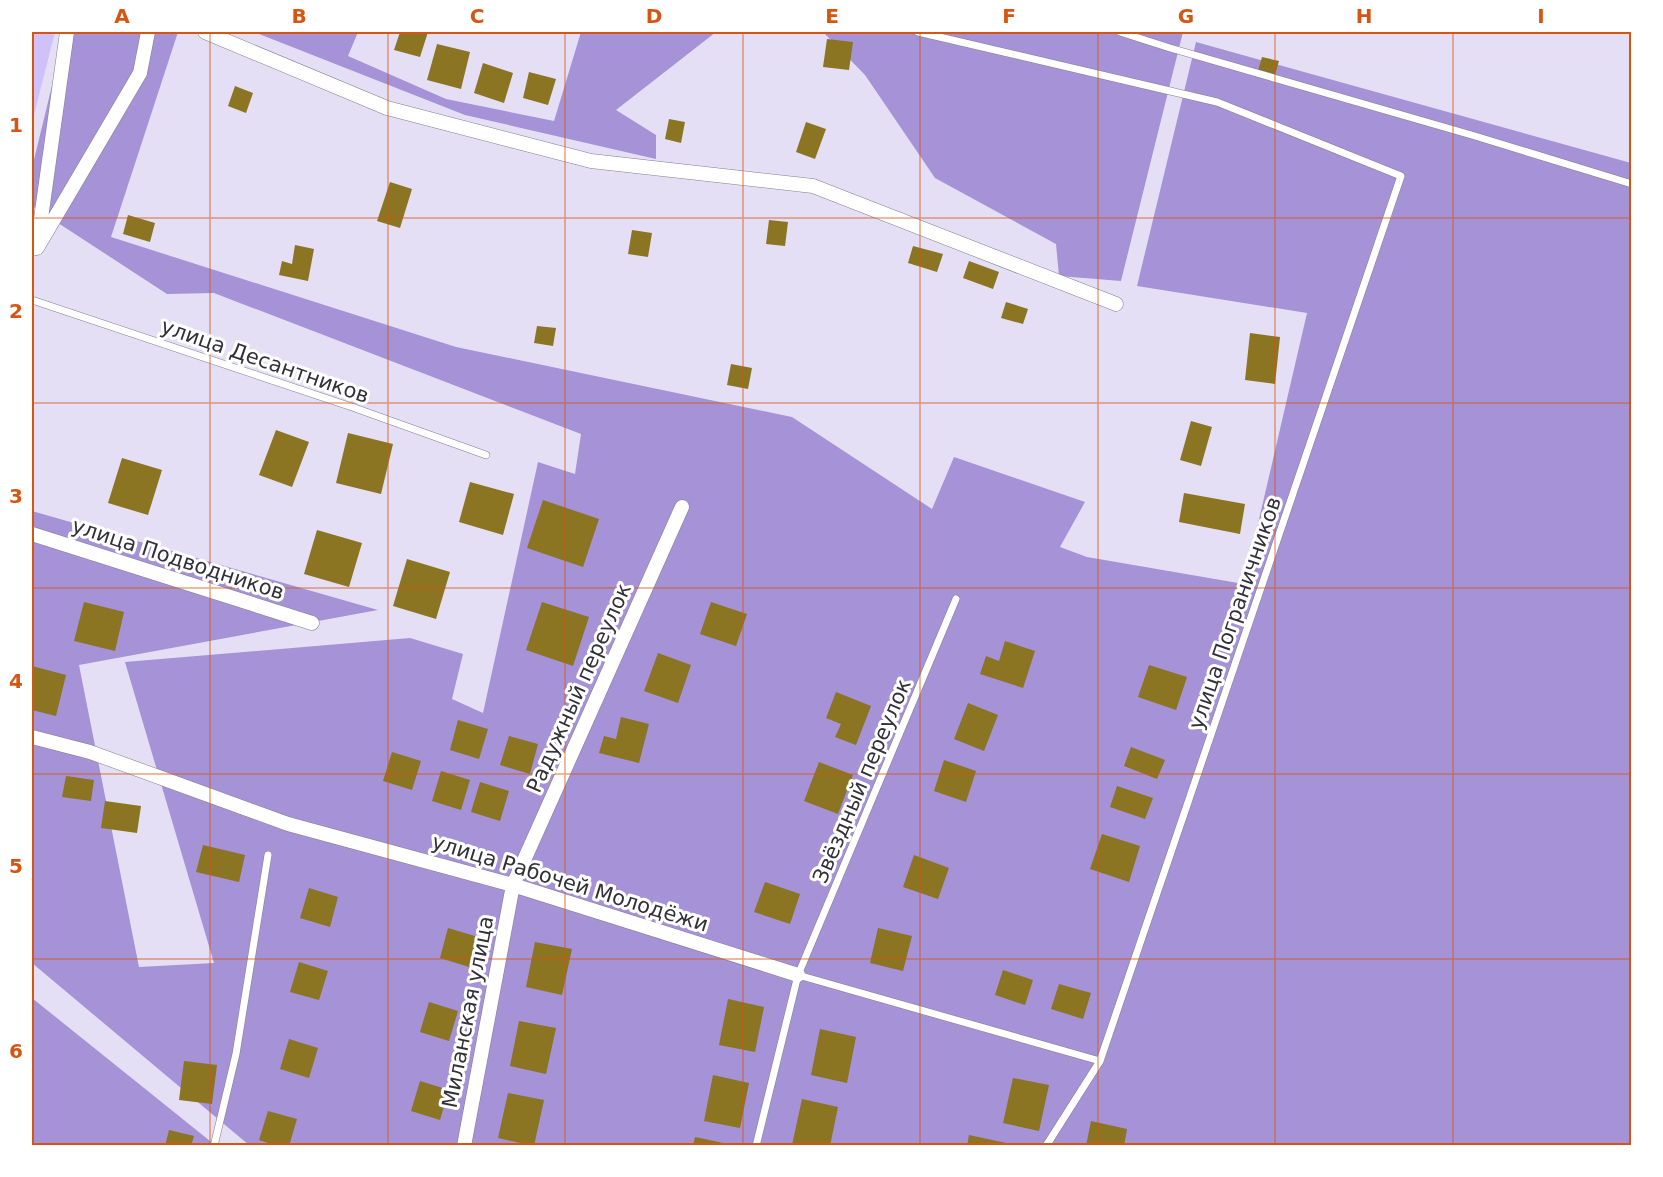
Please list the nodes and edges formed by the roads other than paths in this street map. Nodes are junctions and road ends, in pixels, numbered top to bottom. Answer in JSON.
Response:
{"nodes":[{"id":1,"x":67,"y":32,"type":"edge"},
{"id":2,"x":148,"y":32,"type":"edge"},
{"id":3,"x":205,"y":32,"type":"edge"},
{"id":4,"x":918,"y":32,"type":"edge"},
{"id":5,"x":1120,"y":32,"type":"edge"},
{"id":6,"x":1632,"y":184,"type":"edge"},
{"id":7,"x":34,"y":249,"type":"edge"},
{"id":8,"x":32,"y":300,"type":"edge"},
{"id":9,"x":1116,"y":304,"type":"dead end"},
{"id":10,"x":486,"y":455,"type":"dead end"},
{"id":11,"x":682,"y":507,"type":"dead end"},
{"id":12,"x":32,"y":534,"type":"edge"},
{"id":13,"x":956,"y":599,"type":"dead end"},
{"id":14,"x":312,"y":623,"type":"dead end"},
{"id":15,"x":32,"y":737,"type":"edge"},
{"id":16,"x":268,"y":855,"type":"dead end"},
{"id":17,"x":513,"y":885,"type":"junction"},
{"id":18,"x":798,"y":975,"type":"junction"},
{"id":19,"x":1100,"y":1061,"type":"junction"},
{"id":20,"x":214,"y":1146,"type":"edge"},
{"id":21,"x":464,"y":1146,"type":"edge"},
{"id":22,"x":756,"y":1146,"type":"edge"},
{"id":23,"x":1046,"y":1146,"type":"edge"}],
"edges":[{"from":1,"to":7,"type":"street"},
{"from":2,"to":7,"type":"street"},
{"from":3,"to":9,"type":"street"},
{"from":4,"to":19,"type":"lane","name":"улица Пограничников"},
{"from":5,"to":6,"type":"lane"},
{"from":8,"to":10,"type":"lane","name":"улица Десантников"},
{"from":11,"to":17,"type":"street","name":"Радужный переулок"},
{"from":12,"to":14,"type":"street","name":"улица Подводников"},
{"from":13,"to":18,"type":"lane","name":"Звёздный переулок"},
{"from":15,"to":17,"type":"street","name":"улица Рабочей Молодёжи"},
{"from":16,"to":20,"type":"lane"},
{"from":17,"to":18,"type":"street","name":"улица Рабочей Молодёжи"},
{"from":17,"to":21,"type":"street","name":"Миланская улица"},
{"from":18,"to":19,"type":"lane","name":"улица Рабочей Молодёжи"},
{"from":18,"to":22,"type":"lane","name":"Звёздный переулок"},
{"from":19,"to":23,"type":"lane","name":"улица Пограничников"}]}
